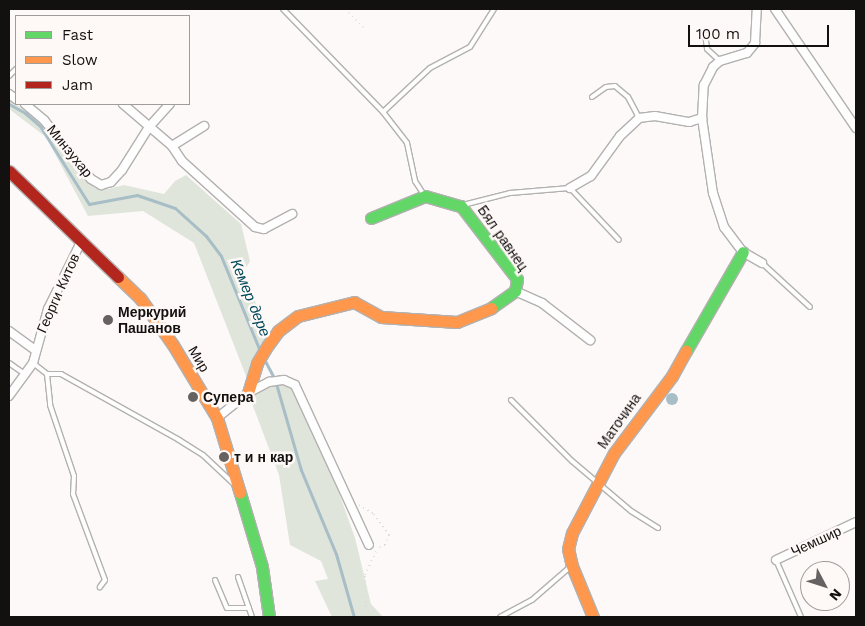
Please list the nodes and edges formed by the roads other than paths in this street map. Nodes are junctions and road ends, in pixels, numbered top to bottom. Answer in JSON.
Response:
{"nodes":[{"id":1,"x":283,"y":9,"type":"edge"},
{"id":2,"x":494,"y":9,"type":"edge"},
{"id":3,"x":757,"y":9,"type":"edge"},
{"id":4,"x":776,"y":9,"type":"edge"},
{"id":5,"x":704,"y":34,"type":"dead end"},
{"id":6,"x":720,"y":61,"type":"junction"},
{"id":7,"x":592,"y":97,"type":"dead end"},
{"id":8,"x":26,"y":105,"type":"edge"},
{"id":9,"x":124,"y":105,"type":"edge"},
{"id":10,"x":169,"y":105,"type":"edge"},
{"id":11,"x":384,"y":112,"type":"junction"},
{"id":12,"x":638,"y":118,"type":"junction"},
{"id":13,"x":702,"y":118,"type":"junction"},
{"id":14,"x":204,"y":126,"type":"dead end"},
{"id":15,"x":149,"y":127,"type":"junction"},
{"id":16,"x":856,"y":128,"type":"edge"},
{"id":17,"x":172,"y":146,"type":"junction"},
{"id":18,"x":9,"y":171,"type":"edge"},
{"id":19,"x":570,"y":188,"type":"junction"},
{"id":20,"x":425,"y":196,"type":"junction"},
{"id":21,"x":461,"y":206,"type":"junction"},
{"id":22,"x":292,"y":214,"type":"dead end"},
{"id":23,"x":372,"y":218,"type":"dead end"},
{"id":24,"x":620,"y":240,"type":"dead end"},
{"id":25,"x":81,"y":242,"type":"junction"},
{"id":26,"x":743,"y":252,"type":"junction"},
{"id":27,"x":762,"y":263,"type":"joint"},
{"id":28,"x":515,"y":291,"type":"junction"},
{"id":29,"x":810,"y":307,"type":"dead end"},
{"id":30,"x":9,"y":331,"type":"edge"},
{"id":31,"x":590,"y":340,"type":"dead end"},
{"id":32,"x":34,"y":349,"type":"junction"},
{"id":33,"x":9,"y":363,"type":"edge"},
{"id":34,"x":33,"y":363,"type":"junction"},
{"id":35,"x":24,"y":374,"type":"junction"},
{"id":36,"x":47,"y":374,"type":"junction"},
{"id":37,"x":248,"y":393,"type":"junction"},
{"id":38,"x":9,"y":396,"type":"edge"},
{"id":39,"x":511,"y":400,"type":"dead end"},
{"id":40,"x":217,"y":418,"type":"junction"},
{"id":41,"x":598,"y":482,"type":"junction"},
{"id":42,"x":238,"y":488,"type":"junction"},
{"id":43,"x":856,"y":522,"type":"edge"},
{"id":44,"x":658,"y":528,"type":"dead end"},
{"id":45,"x":369,"y":545,"type":"road end"},
{"id":46,"x":776,"y":560,"type":"joint"},
{"id":47,"x":572,"y":566,"type":"junction"},
{"id":48,"x":238,"y":577,"type":"dead end"},
{"id":49,"x":215,"y":580,"type":"dead end"},
{"id":50,"x":100,"y":587,"type":"dead end"},
{"id":51,"x":249,"y":608,"type":"junction"},
{"id":52,"x":252,"y":617,"type":"edge"},
{"id":53,"x":269,"y":617,"type":"edge"},
{"id":54,"x":500,"y":617,"type":"edge"},
{"id":55,"x":593,"y":617,"type":"edge"},
{"id":56,"x":801,"y":617,"type":"edge"}],
"edges":[{"from":1,"to":11,"type":"lane"},
{"from":2,"to":11,"type":"lane"},
{"from":3,"to":6,"type":"street"},
{"from":4,"to":16,"type":"street"},
{"from":5,"to":6,"type":"lane"},
{"from":6,"to":13,"type":"street"},
{"from":7,"to":12,"type":"lane"},
{"from":8,"to":15,"type":"street","name":"Минзухар"},
{"from":9,"to":15,"type":"street"},
{"from":10,"to":15,"type":"street","name":"Минзухар"},
{"from":11,"to":20,"type":"lane"},
{"from":12,"to":13,"type":"street"},
{"from":12,"to":19,"type":"street"},
{"from":13,"to":26,"type":"street"},
{"from":14,"to":17,"type":"street"},
{"from":15,"to":17,"type":"street"},
{"from":17,"to":22,"type":"street"},
{"from":18,"to":25,"type":"street","name":"Мир"},
{"from":19,"to":21,"type":"lane"},
{"from":19,"to":24,"type":"lane"},
{"from":20,"to":21,"type":"street","name":"Бял равнец"},
{"from":20,"to":23,"type":"street"},
{"from":21,"to":28,"type":"street","name":"Бял равнец"},
{"from":25,"to":32,"type":"street","name":"Георги Китов"},
{"from":25,"to":40,"type":"street","name":"Мир"},
{"from":26,"to":27,"type":"street"},
{"from":26,"to":41,"type":"street","name":"Маточина"},
{"from":27,"to":29,"type":"lane"},
{"from":28,"to":31,"type":"street"},
{"from":28,"to":37,"type":"street","name":"Бял равнец"},
{"from":30,"to":32,"type":"street"},
{"from":32,"to":34,"type":"street","name":"Георги Китов"},
{"from":33,"to":35,"type":"lane"},
{"from":34,"to":35,"type":"street"},
{"from":34,"to":36,"type":"lane"},
{"from":35,"to":38,"type":"street"},
{"from":36,"to":42,"type":"lane"},
{"from":36,"to":50,"type":"lane"},
{"from":37,"to":40,"type":"street"},
{"from":37,"to":45,"type":"street"},
{"from":39,"to":41,"type":"lane"},
{"from":40,"to":42,"type":"street","name":"Мир"},
{"from":41,"to":44,"type":"lane"},
{"from":41,"to":47,"type":"street","name":"Маточина"},
{"from":42,"to":53,"type":"street","name":"Мир"},
{"from":43,"to":46,"type":"street","name":"Чемшир"},
{"from":46,"to":56,"type":"lane"},
{"from":47,"to":54,"type":"lane"},
{"from":47,"to":55,"type":"street","name":"Маточина"},
{"from":48,"to":51,"type":"lane"},
{"from":49,"to":51,"type":"lane"},
{"from":51,"to":52,"type":"lane"}]}
